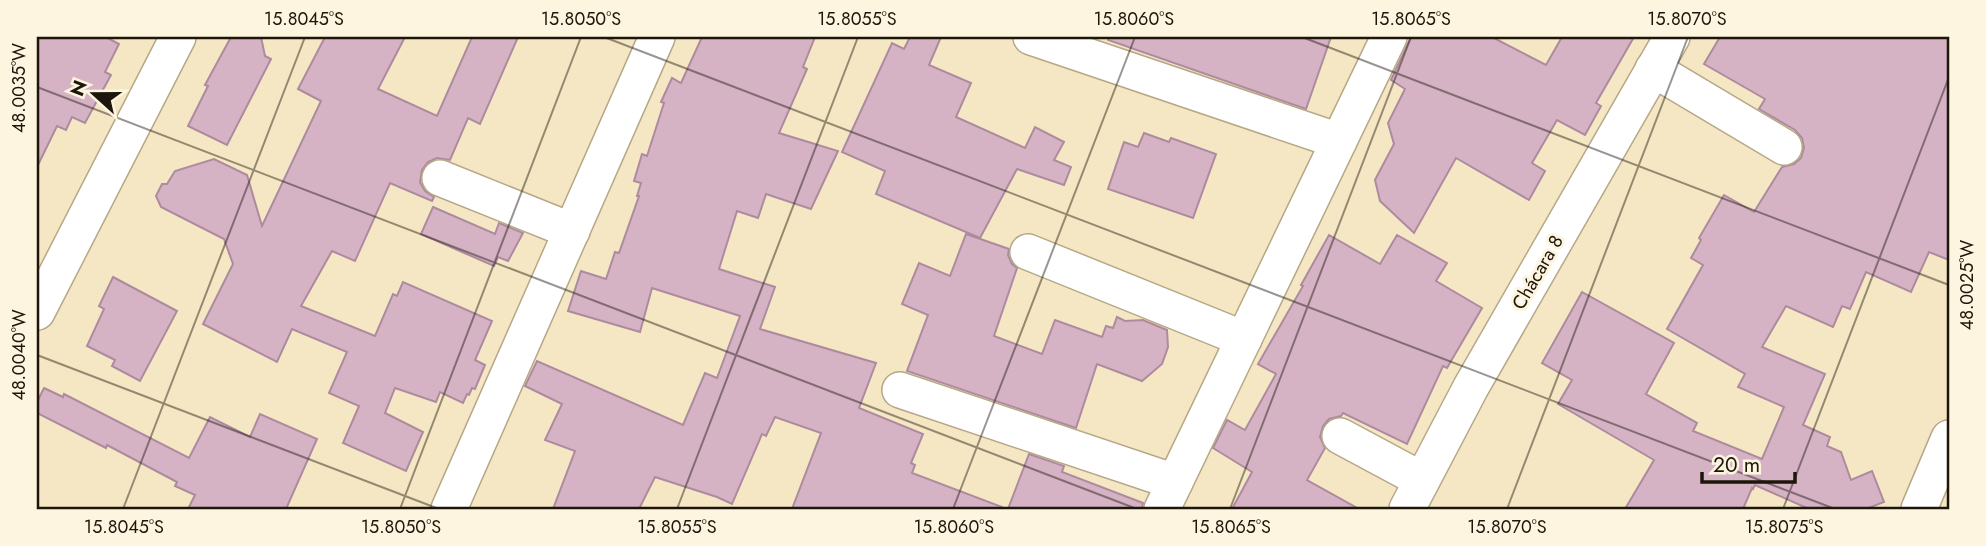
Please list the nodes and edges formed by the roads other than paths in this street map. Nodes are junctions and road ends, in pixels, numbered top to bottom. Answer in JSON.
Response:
{"nodes":[{"id":1,"x":178,"y":37,"type":"edge"},
{"id":2,"x":657,"y":37,"type":"edge"},
{"id":3,"x":1031,"y":37,"type":"edge"},
{"id":4,"x":1389,"y":37,"type":"edge"},
{"id":5,"x":1672,"y":37,"type":"edge"},
{"id":6,"x":1653,"y":69,"type":"junction"},
{"id":7,"x":1339,"y":141,"type":"junction"},
{"id":8,"x":1784,"y":147,"type":"dead end"},
{"id":9,"x":440,"y":178,"type":"dead end"},
{"id":10,"x":572,"y":231,"type":"junction"},
{"id":11,"x":1028,"y":252,"type":"dead end"},
{"id":12,"x":37,"y":312,"type":"edge"},
{"id":13,"x":1244,"y":339,"type":"junction"},
{"id":14,"x":900,"y":390,"type":"dead end"},
{"id":15,"x":1340,"y":436,"type":"dead end"},
{"id":16,"x":1949,"y":438,"type":"edge"},
{"id":17,"x":1414,"y":495,"type":"edge"},
{"id":18,"x":1168,"y":496,"type":"edge"},
{"id":19,"x":449,"y":509,"type":"edge"},
{"id":20,"x":1920,"y":509,"type":"edge"}],
"edges":[{"from":1,"to":12,"type":"street"},
{"from":2,"to":10,"type":"street"},
{"from":3,"to":7,"type":"street"},
{"from":4,"to":7,"type":"street"},
{"from":5,"to":6,"type":"street","name":"Chácara 8"},
{"from":6,"to":8,"type":"street"},
{"from":6,"to":17,"type":"street","name":"Chácara 8"},
{"from":7,"to":13,"type":"street"},
{"from":9,"to":10,"type":"street"},
{"from":10,"to":19,"type":"street"},
{"from":11,"to":13,"type":"street"},
{"from":13,"to":18,"type":"street"},
{"from":14,"to":18,"type":"street"},
{"from":15,"to":17,"type":"street"},
{"from":16,"to":20,"type":"street"}]}
